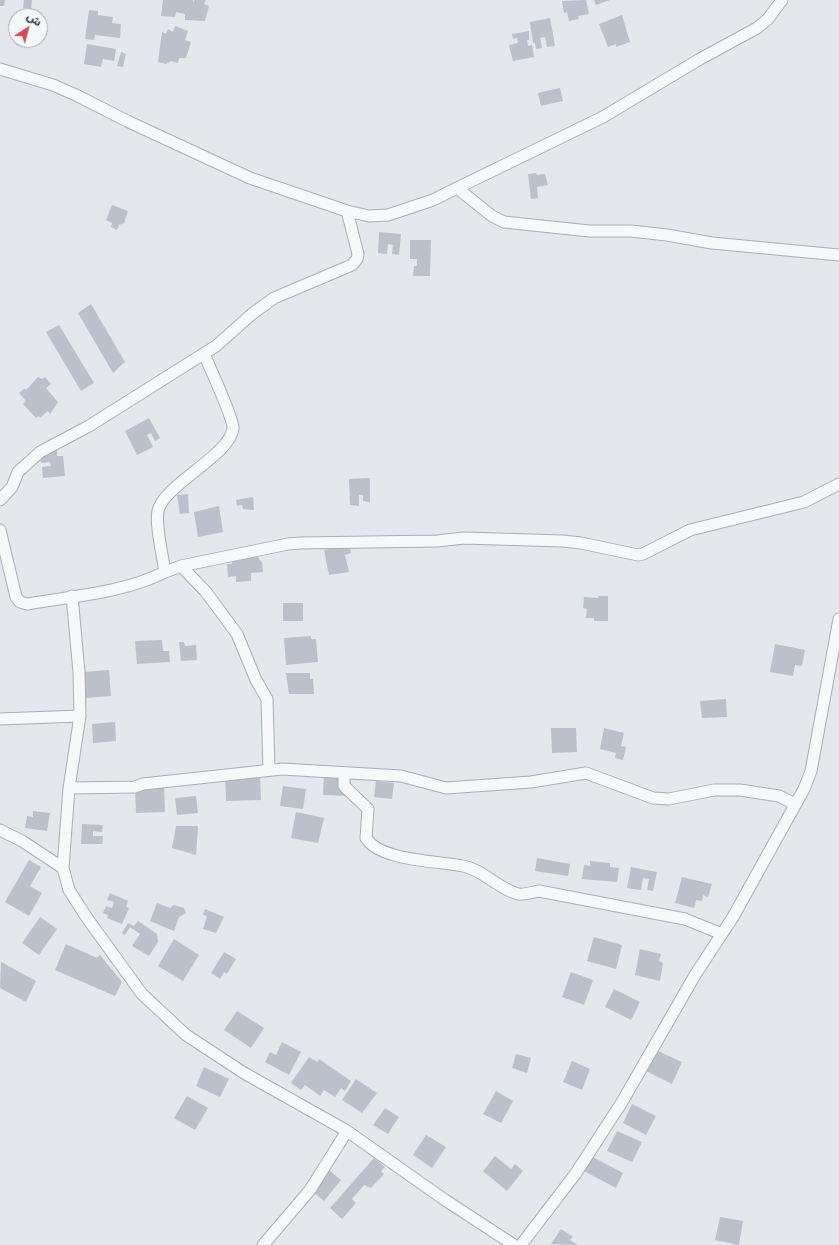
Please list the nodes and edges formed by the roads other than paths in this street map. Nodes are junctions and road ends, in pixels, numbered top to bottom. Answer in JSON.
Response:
{"nodes":[{"id":1,"x":782,"y":0,"type":"edge"},
{"id":2,"x":0,"y":69,"type":"edge"},
{"id":3,"x":457,"y":188,"type":"junction"},
{"id":4,"x":347,"y":212,"type":"junction"},
{"id":5,"x":839,"y":255,"type":"edge"},
{"id":6,"x":204,"y":354,"type":"junction"},
{"id":7,"x":839,"y":484,"type":"edge"},
{"id":8,"x":0,"y":500,"type":"edge"},
{"id":9,"x":0,"y":530,"type":"edge"},
{"id":10,"x":181,"y":566,"type":"junction"},
{"id":11,"x":165,"y":572,"type":"junction"},
{"id":12,"x":72,"y":596,"type":"junction"},
{"id":13,"x":839,"y":619,"type":"edge"},
{"id":14,"x":80,"y":716,"type":"junction"},
{"id":15,"x":0,"y":719,"type":"edge"},
{"id":16,"x":268,"y":770,"type":"junction"},
{"id":17,"x":344,"y":773,"type":"junction"},
{"id":18,"x":69,"y":788,"type":"junction"},
{"id":19,"x":795,"y":804,"type":"junction"},
{"id":20,"x":0,"y":830,"type":"edge"},
{"id":21,"x":63,"y":868,"type":"junction"},
{"id":22,"x":722,"y":934,"type":"junction"},
{"id":23,"x":347,"y":1131,"type":"junction"},
{"id":24,"x":263,"y":1245,"type":"edge"},
{"id":25,"x":514,"y":1245,"type":"edge"},
{"id":26,"x":521,"y":1245,"type":"edge"}],
"edges":[{"from":1,"to":3,"type":"street"},
{"from":2,"to":4,"type":"street"},
{"from":3,"to":4,"type":"street"},
{"from":3,"to":5,"type":"street"},
{"from":4,"to":6,"type":"street"},
{"from":6,"to":8,"type":"street"},
{"from":6,"to":11,"type":"street"},
{"from":7,"to":10,"type":"street"},
{"from":9,"to":12,"type":"street"},
{"from":10,"to":11,"type":"street"},
{"from":10,"to":16,"type":"street"},
{"from":11,"to":12,"type":"street"},
{"from":12,"to":14,"type":"street"},
{"from":13,"to":19,"type":"street"},
{"from":14,"to":15,"type":"street"},
{"from":14,"to":18,"type":"street"},
{"from":16,"to":17,"type":"street"},
{"from":16,"to":18,"type":"street"},
{"from":17,"to":19,"type":"street"},
{"from":17,"to":22,"type":"street"},
{"from":18,"to":21,"type":"street"},
{"from":19,"to":22,"type":"street"},
{"from":20,"to":21,"type":"street"},
{"from":21,"to":23,"type":"street"},
{"from":22,"to":26,"type":"street"},
{"from":23,"to":24,"type":"street"},
{"from":23,"to":25,"type":"street"}]}
